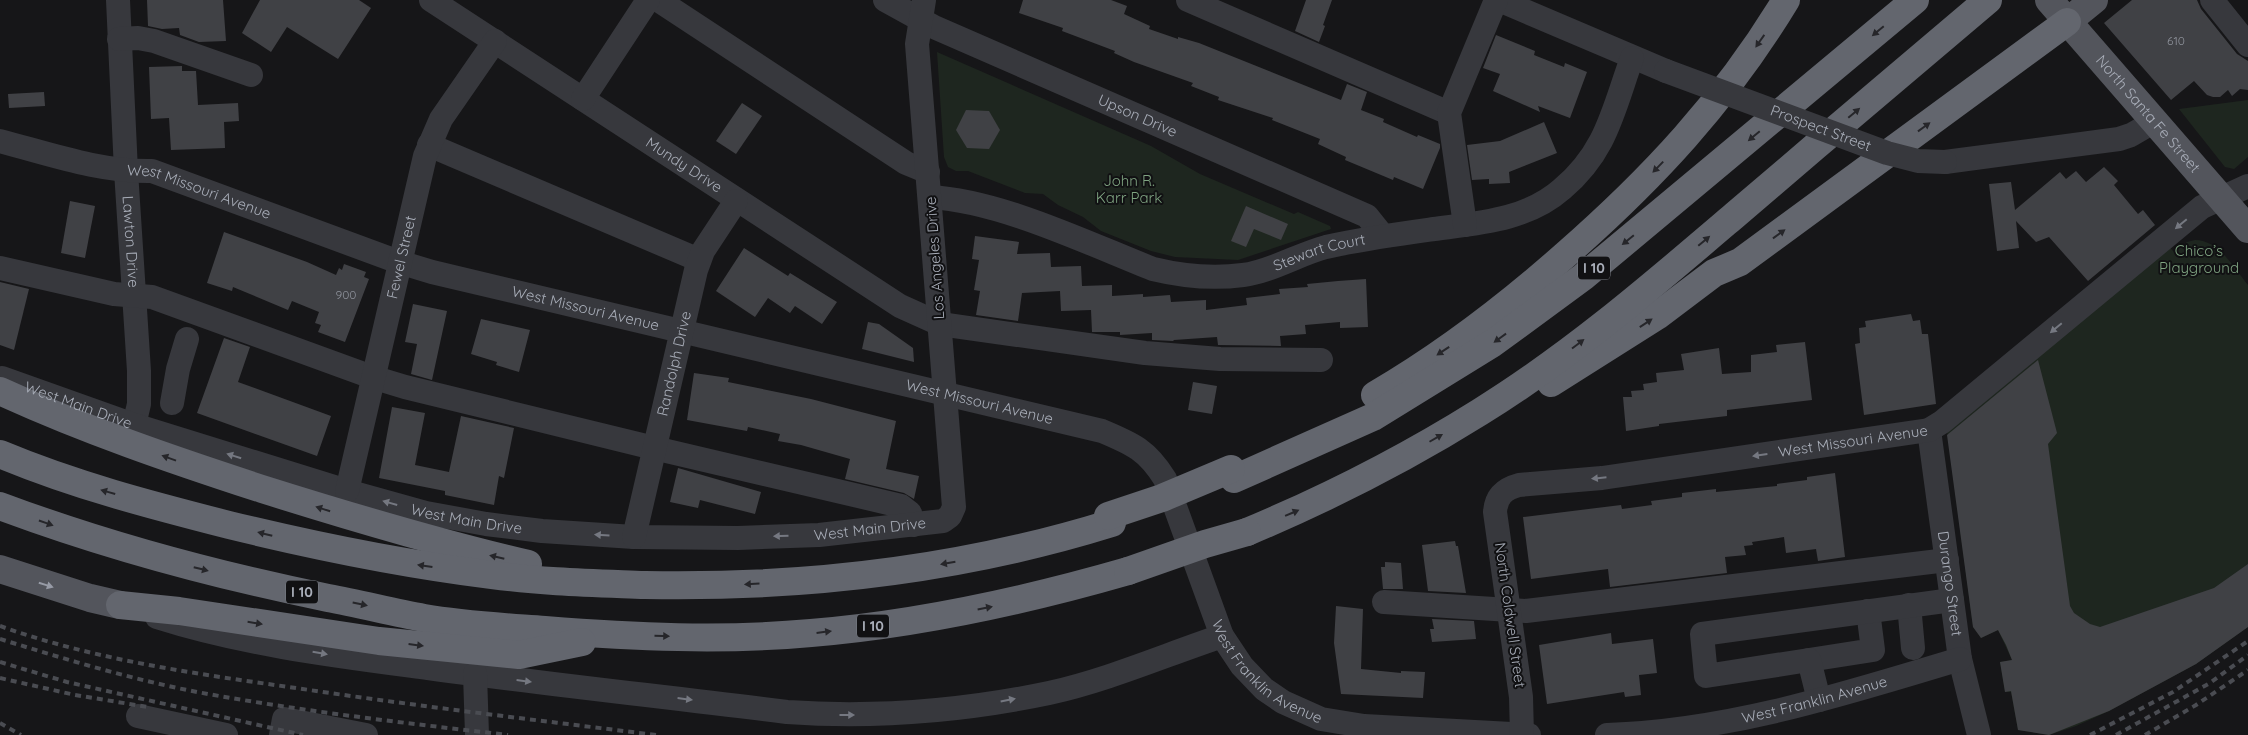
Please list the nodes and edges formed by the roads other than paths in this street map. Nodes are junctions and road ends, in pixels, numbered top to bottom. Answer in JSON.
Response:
{"nodes":[{"id":1,"x":118,"y":0,"type":"edge"},
{"id":2,"x":431,"y":0,"type":"edge"},
{"id":3,"x":648,"y":0,"type":"edge"},
{"id":4,"x":658,"y":0,"type":"edge"},
{"id":5,"x":885,"y":0,"type":"edge"},
{"id":6,"x":1188,"y":0,"type":"edge"},
{"id":7,"x":1497,"y":0,"type":"edge"},
{"id":8,"x":1786,"y":0,"type":"edge"},
{"id":9,"x":1915,"y":0,"type":"edge"},
{"id":10,"x":1988,"y":0,"type":"edge"},
{"id":11,"x":2094,"y":0,"type":"edge"},
{"id":12,"x":2212,"y":0,"type":"edge"},
{"id":13,"x":922,"y":10,"type":"edge"},
{"id":14,"x":2058,"y":11,"type":"edge"},
{"id":15,"x":119,"y":39,"type":"junction"},
{"id":16,"x":495,"y":41,"type":"junction"},
{"id":17,"x":2248,"y":45,"type":"edge"},
{"id":18,"x":1632,"y":58,"type":"junction"},
{"id":19,"x":251,"y":75,"type":"dead end"},
{"id":20,"x":583,"y":99,"type":"junction"},
{"id":21,"x":1450,"y":113,"type":"junction"},
{"id":22,"x":2155,"y":121,"type":"junction"},
{"id":23,"x":0,"y":136,"type":"edge"},
{"id":24,"x":429,"y":145,"type":"junction"},
{"id":25,"x":126,"y":172,"type":"junction"},
{"id":26,"x":928,"y":172,"type":"junction"},
{"id":27,"x":2248,"y":186,"type":"edge"},
{"id":28,"x":930,"y":197,"type":"junction"},
{"id":29,"x":2222,"y":198,"type":"junction"},
{"id":30,"x":736,"y":201,"type":"junction"},
{"id":31,"x":1465,"y":224,"type":"junction"},
{"id":32,"x":2248,"y":230,"type":"edge"},
{"id":33,"x":1384,"y":236,"type":"junction"},
{"id":34,"x":699,"y":260,"type":"junction"},
{"id":35,"x":399,"y":262,"type":"junction"},
{"id":36,"x":0,"y":268,"type":"edge"},
{"id":37,"x":134,"y":296,"type":"junction"},
{"id":38,"x":940,"y":324,"type":"junction"},
{"id":39,"x":682,"y":332,"type":"junction"},
{"id":40,"x":187,"y":339,"type":"dead end"},
{"id":41,"x":1321,"y":360,"type":"dead end"},
{"id":42,"x":178,"y":369,"type":"junction"},
{"id":43,"x":139,"y":371,"type":"junction"},
{"id":44,"x":372,"y":377,"type":"junction"},
{"id":45,"x":0,"y":378,"type":"edge"},
{"id":46,"x":0,"y":391,"type":"edge"},
{"id":47,"x":945,"y":393,"type":"junction"},
{"id":48,"x":172,"y":403,"type":"dead end"},
{"id":49,"x":1480,"y":412,"type":"junction"},
{"id":50,"x":134,"y":425,"type":"junction"},
{"id":51,"x":1929,"y":430,"type":"junction"},
{"id":52,"x":654,"y":448,"type":"junction"},
{"id":53,"x":0,"y":454,"type":"edge"},
{"id":54,"x":1233,"y":474,"type":"junction"},
{"id":55,"x":1165,"y":479,"type":"joint"},
{"id":56,"x":347,"y":491,"type":"junction"},
{"id":57,"x":1499,"y":496,"type":"joint"},
{"id":58,"x":0,"y":506,"type":"edge"},
{"id":59,"x":950,"y":516,"type":"joint"},
{"id":60,"x":913,"y":525,"type":"junction"},
{"id":61,"x":634,"y":537,"type":"junction"},
{"id":62,"x":1947,"y":560,"type":"junction"},
{"id":63,"x":0,"y":569,"type":"edge"},
{"id":64,"x":612,"y":584,"type":"junction"},
{"id":65,"x":1952,"y":600,"type":"junction"},
{"id":66,"x":1384,"y":602,"type":"dead end"},
{"id":67,"x":120,"y":605,"type":"junction"},
{"id":68,"x":1909,"y":605,"type":"junction"},
{"id":69,"x":1510,"y":610,"type":"junction"},
{"id":70,"x":1868,"y":611,"type":"junction"},
{"id":71,"x":613,"y":635,"type":"junction"},
{"id":72,"x":1222,"y":636,"type":"junction"},
{"id":73,"x":1913,"y":648,"type":"dead end"},
{"id":74,"x":1873,"y":650,"type":"junction"},
{"id":75,"x":1960,"y":659,"type":"junction"},
{"id":76,"x":1809,"y":660,"type":"junction"},
{"id":77,"x":475,"y":674,"type":"junction"},
{"id":78,"x":1881,"y":682,"type":"junction"},
{"id":79,"x":1819,"y":700,"type":"junction"},
{"id":80,"x":138,"y":716,"type":"dead end"},
{"id":81,"x":226,"y":735,"type":"edge"},
{"id":82,"x":281,"y":735,"type":"edge"},
{"id":83,"x":366,"y":735,"type":"edge"},
{"id":84,"x":477,"y":735,"type":"edge"},
{"id":85,"x":1522,"y":735,"type":"edge"},
{"id":86,"x":1529,"y":735,"type":"edge"},
{"id":87,"x":1607,"y":735,"type":"edge"},
{"id":88,"x":1979,"y":735,"type":"edge"}],
"edges":[{"from":1,"to":15,"type":"street","name":"Lawton Drive"},
{"from":2,"to":16,"type":"street","name":"Mundy Drive"},
{"from":3,"to":20,"type":"street"},
{"from":4,"to":26,"type":"street"},
{"from":5,"to":13,"type":"street","name":"Upson Drive"},
{"from":6,"to":21,"type":"street"},
{"from":7,"to":18,"type":"street","name":"Prospect Street"},
{"from":7,"to":21,"type":"street"},
{"from":8,"to":54,"type":"highway","one_way":true},
{"from":9,"to":54,"type":"highway","number":"I 10","one_way":true},
{"from":49,"to":10,"type":"highway","number":"I 10","one_way":true},
{"from":11,"to":14,"type":"main road"},
{"from":12,"to":17,"type":"street"},
{"from":13,"to":26,"type":"street","name":"Los Angeles Drive"},
{"from":13,"to":33,"type":"street","name":"Upson Drive"},
{"from":14,"to":22,"type":"main road","name":"North Santa Fe Street"},
{"from":49,"to":14,"type":"highway","one_way":true},
{"from":15,"to":19,"type":"street"},
{"from":15,"to":25,"type":"street","name":"Lawton Drive"},
{"from":16,"to":20,"type":"street","name":"Mundy Drive"},
{"from":16,"to":24,"type":"street","name":"Fewel Street"},
{"from":18,"to":22,"type":"street","name":"Prospect Street","bridge":true},
{"from":18,"to":31,"type":"street","name":"Stewart Court"},
{"from":20,"to":30,"type":"street","name":"Mundy Drive"},
{"from":21,"to":31,"type":"street"},
{"from":22,"to":29,"type":"main road","name":"North Santa Fe Street"},
{"from":23,"to":25,"type":"street","name":"West Missouri Avenue"},
{"from":24,"to":34,"type":"street"},
{"from":24,"to":35,"type":"street","name":"Fewel Street"},
{"from":25,"to":35,"type":"street","name":"West Missouri Avenue"},
{"from":25,"to":37,"type":"street","name":"Lawton Drive"},
{"from":26,"to":28,"type":"street","name":"Los Angeles Drive"},
{"from":27,"to":29,"type":"street","name":"West Missouri Avenue"},
{"from":28,"to":33,"type":"street","name":"Stewart Court"},
{"from":28,"to":38,"type":"street","name":"Los Angeles Drive"},
{"from":29,"to":32,"type":"main road","name":"North Santa Fe Street"},
{"from":29,"to":51,"type":"street","name":"West Missouri Avenue","one_way":true},
{"from":30,"to":34,"type":"street","name":"Randolph Drive"},
{"from":30,"to":38,"type":"street","name":"Mundy Drive"},
{"from":31,"to":33,"type":"street","name":"Stewart Court"},
{"from":34,"to":39,"type":"street","name":"Randolph Drive"},
{"from":35,"to":39,"type":"street","name":"West Missouri Avenue"},
{"from":35,"to":44,"type":"street","name":"Fewel Street"},
{"from":36,"to":37,"type":"street"},
{"from":37,"to":43,"type":"street","name":"Lawton Drive"},
{"from":37,"to":44,"type":"street"},
{"from":38,"to":41,"type":"street","name":"Mundy Drive"},
{"from":38,"to":47,"type":"street","name":"Los Angeles Drive"},
{"from":39,"to":47,"type":"street","name":"West Missouri Avenue"},
{"from":39,"to":52,"type":"street","name":"Randolph Drive"},
{"from":40,"to":42,"type":"street"},
{"from":42,"to":43,"type":"street"},
{"from":42,"to":48,"type":"street"},
{"from":43,"to":50,"type":"street","name":"Lawton Drive"},
{"from":44,"to":52,"type":"street"},
{"from":44,"to":56,"type":"street","name":"Fewel Street"},
{"from":45,"to":50,"type":"street","name":"West Main Drive"},
{"from":64,"to":46,"type":"highway","one_way":true},
{"from":47,"to":55,"type":"street","name":"West Missouri Avenue"},
{"from":47,"to":59,"type":"street","name":"Los Angeles Drive"},
{"from":71,"to":49,"type":"highway","number":"I 10","one_way":true,"bridge":true},
{"from":56,"to":50,"type":"street","name":"West Main Drive","one_way":true},
{"from":51,"to":57,"type":"street","name":"West Missouri Avenue","one_way":true},
{"from":51,"to":62,"type":"street","name":"Durango Street"},
{"from":52,"to":60,"type":"street"},
{"from":52,"to":61,"type":"street","name":"Randolph Drive"},
{"from":64,"to":53,"type":"highway","number":"I 10","one_way":true},
{"from":54,"to":64,"type":"highway","number":"I 10","one_way":true},
{"from":55,"to":72,"type":"street","name":"West Franklin Avenue"},
{"from":61,"to":56,"type":"street","name":"West Main Drive","one_way":true},
{"from":57,"to":69,"type":"street","name":"North Coldwell Street"},
{"from":58,"to":71,"type":"highway","number":"I 10","one_way":true},
{"from":59,"to":60,"type":"street","name":"West Main Drive"},
{"from":60,"to":61,"type":"street","name":"West Main Drive","one_way":true},
{"from":62,"to":65,"type":"street","name":"Durango Street"},
{"from":62,"to":69,"type":"street"},
{"from":63,"to":67,"type":"main road","one_way":true},
{"from":65,"to":68,"type":"street"},
{"from":65,"to":75,"type":"street","name":"Durango Street"},
{"from":66,"to":69,"type":"street"},
{"from":67,"to":71,"type":"highway","one_way":true},
{"from":67,"to":77,"type":"street","one_way":true},
{"from":68,"to":70,"type":"street"},
{"from":68,"to":73,"type":"street"},
{"from":69,"to":85,"type":"street","name":"North Coldwell Street"},
{"from":70,"to":74,"type":"street"},
{"from":70,"to":76,"type":"street"},
{"from":77,"to":72,"type":"street","one_way":true},
{"from":72,"to":85,"type":"street","name":"West Franklin Avenue"},
{"from":74,"to":76,"type":"street"},
{"from":74,"to":78,"type":"street"},
{"from":75,"to":78,"type":"street","name":"West Franklin Avenue"},
{"from":75,"to":88,"type":"street","name":"Durango Street"},
{"from":76,"to":79,"type":"street"},
{"from":77,"to":84,"type":"street"},
{"from":78,"to":79,"type":"street","name":"West Franklin Avenue"},
{"from":79,"to":87,"type":"street","name":"West Franklin Avenue"},
{"from":80,"to":81,"type":"street"},
{"from":82,"to":83,"type":"street"},
{"from":85,"to":86,"type":"street","name":"West Franklin Avenue"}]}
